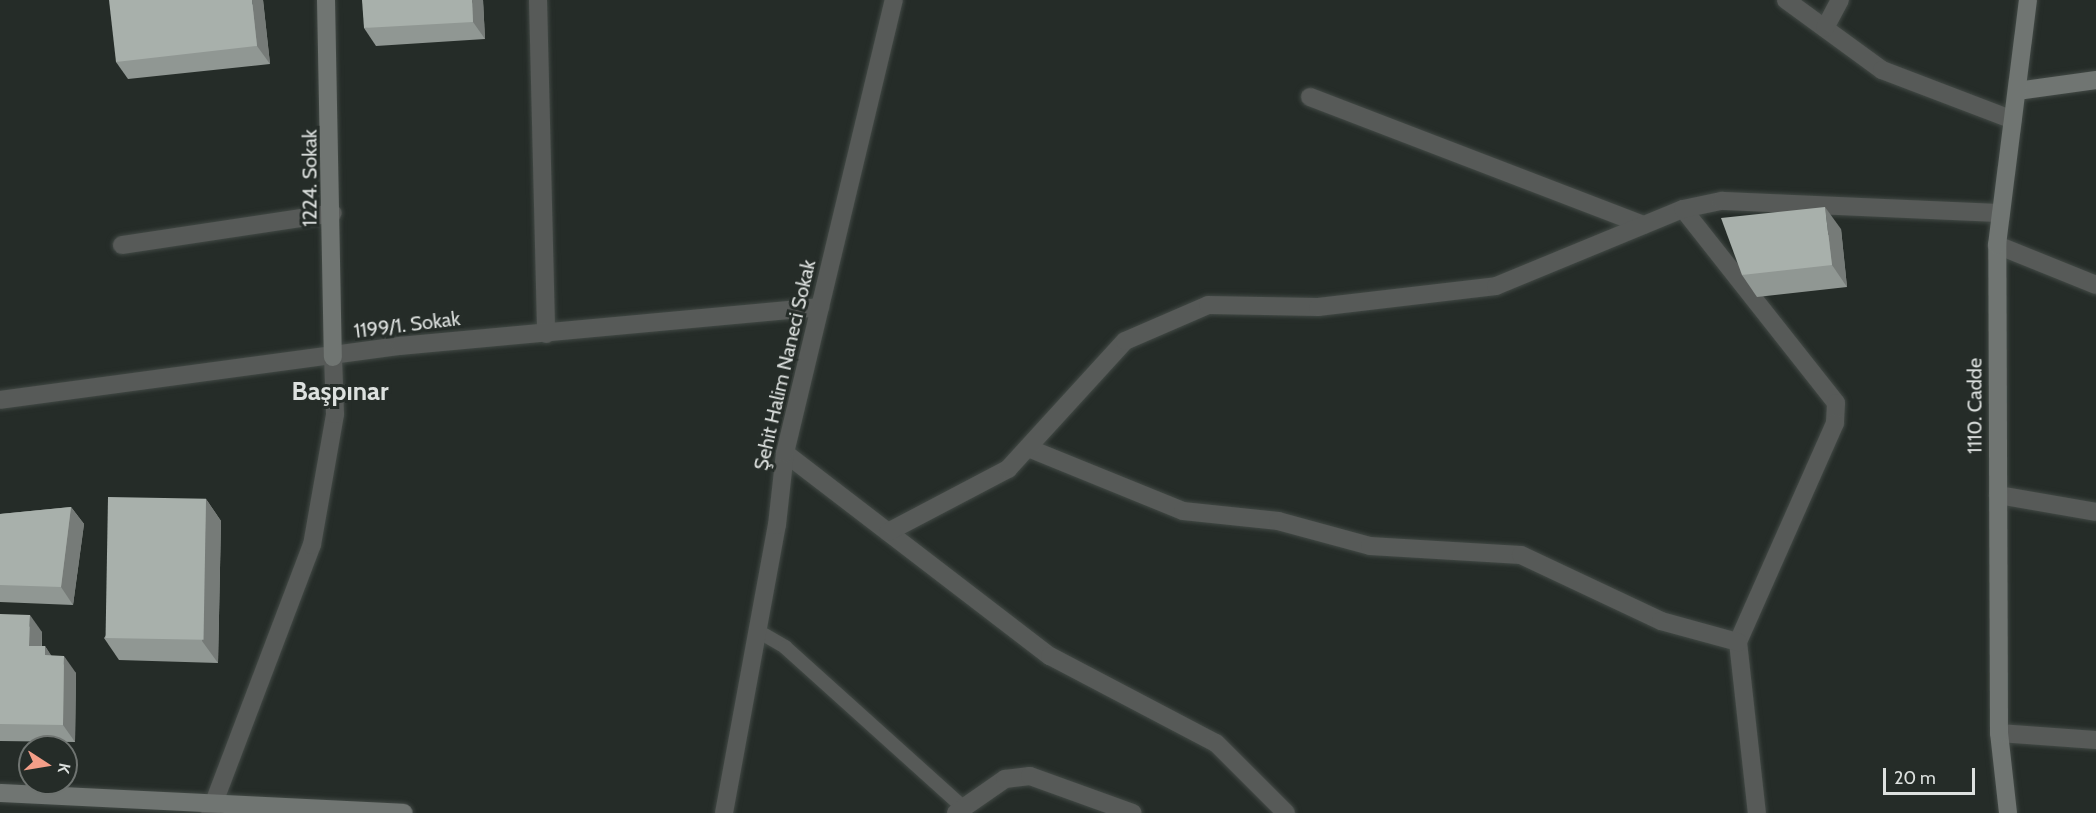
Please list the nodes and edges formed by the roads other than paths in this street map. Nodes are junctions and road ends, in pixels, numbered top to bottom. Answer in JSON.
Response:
{"nodes":[{"id":1,"x":326,"y":0,"type":"edge"},
{"id":2,"x":538,"y":0,"type":"edge"},
{"id":3,"x":894,"y":0,"type":"edge"},
{"id":4,"x":1786,"y":0,"type":"edge"},
{"id":5,"x":1840,"y":0,"type":"edge"},
{"id":6,"x":2028,"y":0,"type":"edge"},
{"id":7,"x":1824,"y":28,"type":"junction"},
{"id":8,"x":2096,"y":80,"type":"edge"},
{"id":9,"x":2017,"y":91,"type":"junction"},
{"id":10,"x":1310,"y":97,"type":"dead end"},
{"id":11,"x":2013,"y":120,"type":"junction"},
{"id":12,"x":1683,"y":210,"type":"junction"},
{"id":13,"x":333,"y":213,"type":"junction"},
{"id":14,"x":2001,"y":213,"type":"junction"},
{"id":15,"x":1643,"y":225,"type":"junction"},
{"id":16,"x":1997,"y":244,"type":"junction"},
{"id":17,"x":122,"y":245,"type":"dead end"},
{"id":18,"x":2096,"y":285,"type":"edge"},
{"id":19,"x":820,"y":307,"type":"junction"},
{"id":20,"x":546,"y":334,"type":"junction"},
{"id":21,"x":333,"y":357,"type":"junction"},
{"id":22,"x":0,"y":400,"type":"edge"},
{"id":23,"x":1028,"y":448,"type":"junction"},
{"id":24,"x":785,"y":453,"type":"junction"},
{"id":25,"x":1998,"y":495,"type":"junction"},
{"id":26,"x":2096,"y":512,"type":"edge"},
{"id":27,"x":888,"y":532,"type":"junction"},
{"id":28,"x":756,"y":630,"type":"junction"},
{"id":29,"x":1738,"y":642,"type":"junction"},
{"id":30,"x":1999,"y":733,"type":"junction"},
{"id":31,"x":2096,"y":740,"type":"edge"},
{"id":32,"x":0,"y":793,"type":"edge"},
{"id":33,"x":211,"y":808,"type":"edge"},
{"id":34,"x":960,"y":811,"type":"edge"},
{"id":35,"x":404,"y":813,"type":"edge"},
{"id":36,"x":724,"y":813,"type":"edge"},
{"id":37,"x":1132,"y":813,"type":"edge"},
{"id":38,"x":1286,"y":813,"type":"edge"},
{"id":39,"x":1757,"y":813,"type":"edge"},
{"id":40,"x":2008,"y":813,"type":"edge"}],
"edges":[{"from":1,"to":13,"type":"street","name":"1224. Sokak"},
{"from":2,"to":20,"type":"street"},
{"from":3,"to":19,"type":"street","name":"Şehit Halim Naneci Sokak"},
{"from":4,"to":7,"type":"street"},
{"from":5,"to":7,"type":"street"},
{"from":6,"to":9,"type":"street","name":"1110. Cadde"},
{"from":7,"to":11,"type":"street"},
{"from":8,"to":9,"type":"street"},
{"from":9,"to":11,"type":"street","name":"1110. Cadde"},
{"from":10,"to":15,"type":"street"},
{"from":11,"to":14,"type":"street","name":"1110. Cadde"},
{"from":12,"to":14,"type":"street"},
{"from":12,"to":15,"type":"street"},
{"from":12,"to":29,"type":"street"},
{"from":13,"to":17,"type":"street"},
{"from":13,"to":21,"type":"street","name":"1224. Sokak"},
{"from":14,"to":16,"type":"street","name":"1110. Cadde"},
{"from":15,"to":23,"type":"street"},
{"from":16,"to":18,"type":"street"},
{"from":16,"to":25,"type":"street","name":"1110. Cadde"},
{"from":19,"to":20,"type":"street","name":"1199/1. Sokak"},
{"from":19,"to":24,"type":"street","name":"Şehit Halim Naneci Sokak"},
{"from":20,"to":21,"type":"street","name":"1199/1. Sokak"},
{"from":21,"to":22,"type":"street","name":"1199/1. Sokak"},
{"from":21,"to":33,"type":"street"},
{"from":23,"to":27,"type":"street"},
{"from":23,"to":29,"type":"street"},
{"from":24,"to":27,"type":"street"},
{"from":24,"to":28,"type":"street","name":"Şehit Halim Naneci Sokak"},
{"from":25,"to":26,"type":"street"},
{"from":25,"to":30,"type":"street","name":"1110. Cadde"},
{"from":27,"to":38,"type":"street"},
{"from":28,"to":34,"type":"lane"},
{"from":28,"to":36,"type":"street","name":"Şehit Halim Naneci Sokak"},
{"from":29,"to":39,"type":"street"},
{"from":30,"to":31,"type":"street"},
{"from":30,"to":40,"type":"street","name":"1110. Cadde"},
{"from":32,"to":33,"type":"street"},
{"from":33,"to":35,"type":"street"},
{"from":34,"to":37,"type":"street"}]}
